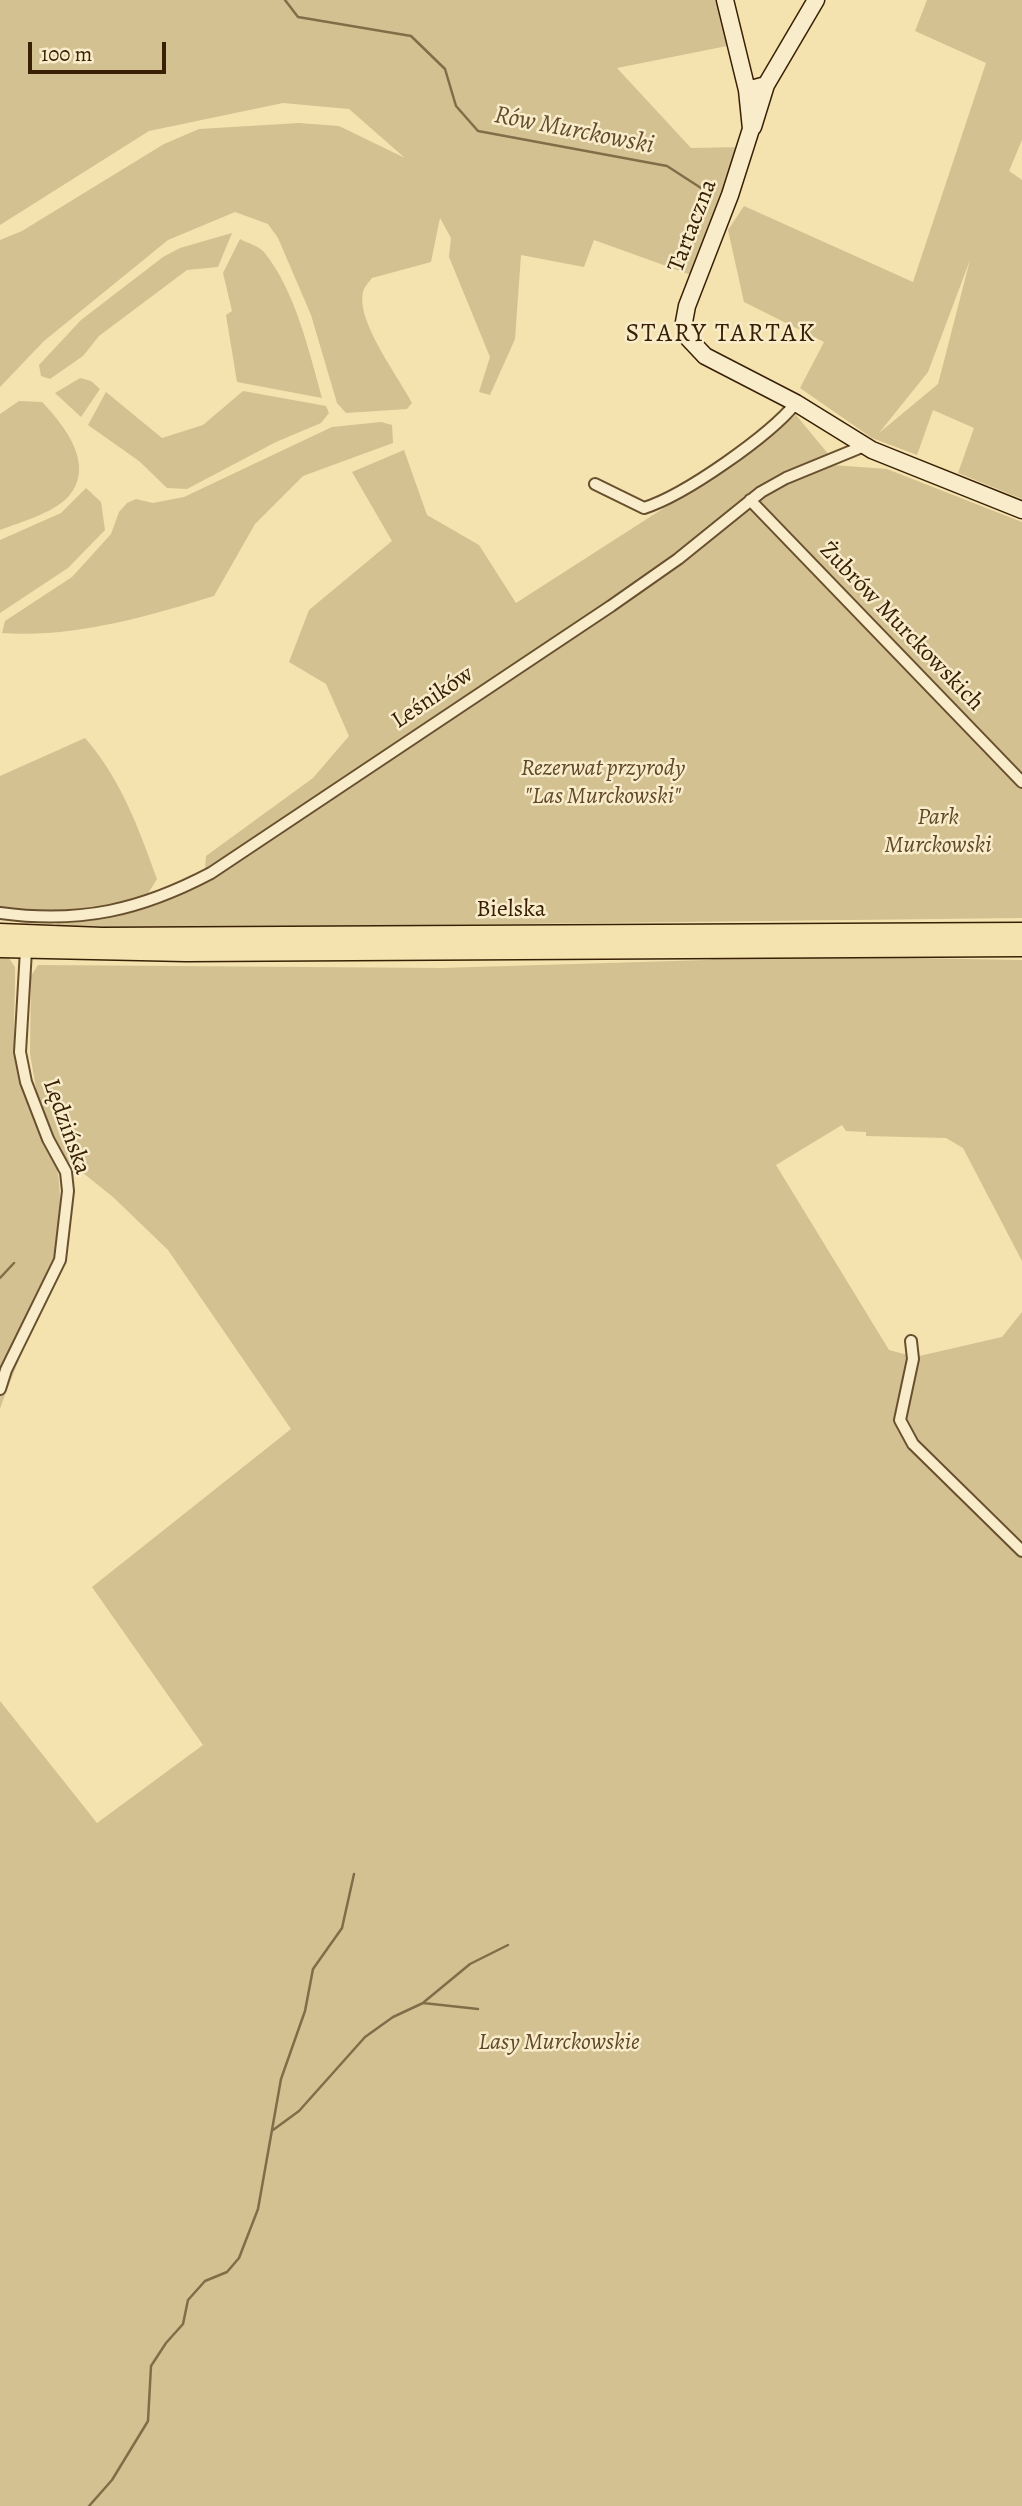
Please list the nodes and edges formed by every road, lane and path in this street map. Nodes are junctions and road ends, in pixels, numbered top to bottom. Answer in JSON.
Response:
{"nodes":[{"id":1,"x":725,"y":0,"type":"edge"},
{"id":2,"x":816,"y":0,"type":"edge"},
{"id":3,"x":766,"y":85,"type":"junction"},
{"id":4,"x":747,"y":90,"type":"junction"},
{"id":5,"x":751,"y":129,"type":"junction"},
{"id":6,"x":796,"y":403,"type":"junction"},
{"id":7,"x":864,"y":446,"type":"junction"},
{"id":8,"x":595,"y":484,"type":"dead end"},
{"id":9,"x":750,"y":500,"type":"junction"},
{"id":10,"x":1022,"y":510,"type":"edge"},
{"id":11,"x":1022,"y":782,"type":"edge"},
{"id":12,"x":0,"y":913,"type":"edge"},
{"id":13,"x":1022,"y":932,"type":"edge"},
{"id":14,"x":0,"y":933,"type":"edge"},
{"id":15,"x":1022,"y":947,"type":"edge"},
{"id":16,"x":0,"y":948,"type":"edge"},
{"id":17,"x":26,"y":950,"type":"junction"},
{"id":18,"x":911,"y":1341,"type":"dead end"},
{"id":19,"x":0,"y":1389,"type":"edge"},
{"id":20,"x":1022,"y":1551,"type":"edge"}],
"edges":[{"from":1,"to":4,"type":"street","name":"Tartaczna"},
{"from":2,"to":3,"type":"street","name":"Tartaczna"},
{"from":3,"to":4,"type":"street"},
{"from":3,"to":5,"type":"street","name":"Tartaczna"},
{"from":4,"to":5,"type":"street","name":"Tartaczna"},
{"from":5,"to":6,"type":"street","name":"Tartaczna"},
{"from":6,"to":7,"type":"street"},
{"from":6,"to":8,"type":"street"},
{"from":7,"to":9,"type":"street","name":"Leśników"},
{"from":7,"to":10,"type":"street"},
{"from":9,"to":11,"type":"street","name":"Żubrów Murckowskich"},
{"from":9,"to":12,"type":"street","name":"Leśników"},
{"from":13,"to":14,"type":"main road","name":"Bielska"},
{"from":15,"to":17,"type":"main road","name":"Bielska"},
{"from":16,"to":17,"type":"main road","name":"Bielska"},
{"from":17,"to":19,"type":"street","name":"Lędzińska"},
{"from":18,"to":20,"type":"street"}]}
